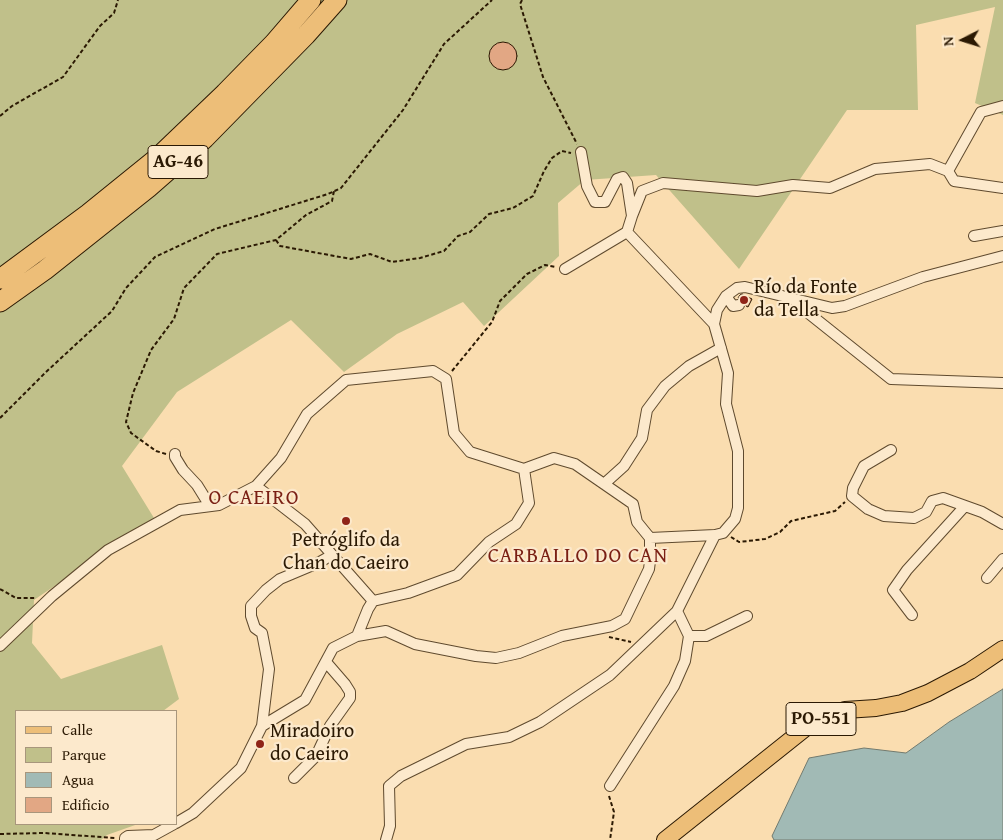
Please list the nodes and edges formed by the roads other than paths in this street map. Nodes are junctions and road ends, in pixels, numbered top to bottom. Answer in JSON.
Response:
{"nodes":[{"id":1,"x":311,"y":0,"type":"edge"},
{"id":2,"x":336,"y":0,"type":"edge"},
{"id":3,"x":1003,"y":106,"type":"edge"},
{"id":4,"x":578,"y":155,"type":"road end"},
{"id":5,"x":948,"y":171,"type":"junction"},
{"id":6,"x":1003,"y":188,"type":"edge"},
{"id":7,"x":632,"y":216,"type":"junction"},
{"id":8,"x":1003,"y":231,"type":"edge"},
{"id":9,"x":628,"y":232,"type":"junction"},
{"id":10,"x":974,"y":236,"type":"dead end"},
{"id":11,"x":1003,"y":256,"type":"edge"},
{"id":12,"x":566,"y":269,"type":"road end"},
{"id":13,"x":0,"y":279,"type":"edge"},
{"id":14,"x":726,"y":296,"type":"junction"},
{"id":15,"x":794,"y":299,"type":"junction"},
{"id":16,"x":0,"y":302,"type":"edge"},
{"id":17,"x":739,"y":305,"type":"dead end"},
{"id":18,"x":714,"y":324,"type":"junction"},
{"id":19,"x":720,"y":348,"type":"junction"},
{"id":20,"x":1003,"y":383,"type":"edge"},
{"id":21,"x":891,"y":450,"type":"dead end"},
{"id":22,"x":175,"y":455,"type":"road end"},
{"id":23,"x":524,"y":469,"type":"junction"},
{"id":24,"x":604,"y":484,"type":"junction"},
{"id":25,"x":256,"y":486,"type":"junction"},
{"id":26,"x":210,"y":506,"type":"junction"},
{"id":27,"x":965,"y":506,"type":"junction"},
{"id":28,"x":1003,"y":524,"type":"edge"},
{"id":29,"x":719,"y":534,"type":"junction"},
{"id":30,"x":650,"y":538,"type":"junction"},
{"id":31,"x":332,"y":555,"type":"junction"},
{"id":32,"x":1003,"y":559,"type":"edge"},
{"id":33,"x":987,"y":578,"type":"dead end"},
{"id":34,"x":373,"y":601,"type":"junction"},
{"id":35,"x":677,"y":611,"type":"junction"},
{"id":36,"x":912,"y":615,"type":"dead end"},
{"id":37,"x":747,"y":616,"type":"dead end"},
{"id":38,"x":357,"y":636,"type":"junction"},
{"id":39,"x":689,"y":636,"type":"junction"},
{"id":40,"x":0,"y":646,"type":"edge"},
{"id":41,"x":1003,"y":649,"type":"edge"},
{"id":42,"x":326,"y":662,"type":"junction"},
{"id":43,"x":262,"y":726,"type":"junction"},
{"id":44,"x":294,"y":778,"type":"dead end"},
{"id":45,"x":610,"y":786,"type":"road end"},
{"id":46,"x":178,"y":821,"type":"edge"},
{"id":47,"x":172,"y":825,"type":"edge"},
{"id":48,"x":125,"y":839,"type":"edge"},
{"id":49,"x":386,"y":840,"type":"edge"},
{"id":50,"x":665,"y":840,"type":"edge"}],
"edges":[{"from":1,"to":13,"type":"highway","number":"AG-46"},
{"from":2,"to":16,"type":"highway","number":"AG-46"},
{"from":3,"to":5,"type":"street"},
{"from":4,"to":7,"type":"street"},
{"from":5,"to":6,"type":"street"},
{"from":5,"to":7,"type":"street"},
{"from":7,"to":9,"type":"street"},
{"from":8,"to":10,"type":"street"},
{"from":9,"to":12,"type":"street"},
{"from":9,"to":18,"type":"street"},
{"from":11,"to":15,"type":"street"},
{"from":14,"to":15,"type":"street"},
{"from":14,"to":17,"type":"street"},
{"from":14,"to":18,"type":"street"},
{"from":15,"to":20,"type":"street"},
{"from":18,"to":19,"type":"street"},
{"from":19,"to":24,"type":"street"},
{"from":19,"to":29,"type":"street"},
{"from":21,"to":27,"type":"street"},
{"from":22,"to":26,"type":"street"},
{"from":23,"to":24,"type":"street"},
{"from":23,"to":25,"type":"street"},
{"from":23,"to":34,"type":"street"},
{"from":24,"to":30,"type":"street"},
{"from":25,"to":26,"type":"street"},
{"from":25,"to":31,"type":"street"},
{"from":26,"to":40,"type":"street"},
{"from":27,"to":28,"type":"street"},
{"from":27,"to":36,"type":"street"},
{"from":29,"to":30,"type":"street"},
{"from":29,"to":35,"type":"street"},
{"from":30,"to":38,"type":"street"},
{"from":31,"to":34,"type":"street"},
{"from":31,"to":43,"type":"street"},
{"from":32,"to":33,"type":"street"},
{"from":34,"to":38,"type":"street"},
{"from":35,"to":39,"type":"street"},
{"from":35,"to":49,"type":"street"},
{"from":37,"to":39,"type":"street"},
{"from":38,"to":42,"type":"street"},
{"from":39,"to":45,"type":"street"},
{"from":41,"to":50,"type":"main road","number":"PO-551"},
{"from":42,"to":43,"type":"street"},
{"from":42,"to":44,"type":"street"},
{"from":43,"to":46,"type":"street"},
{"from":47,"to":48,"type":"street"}]}
